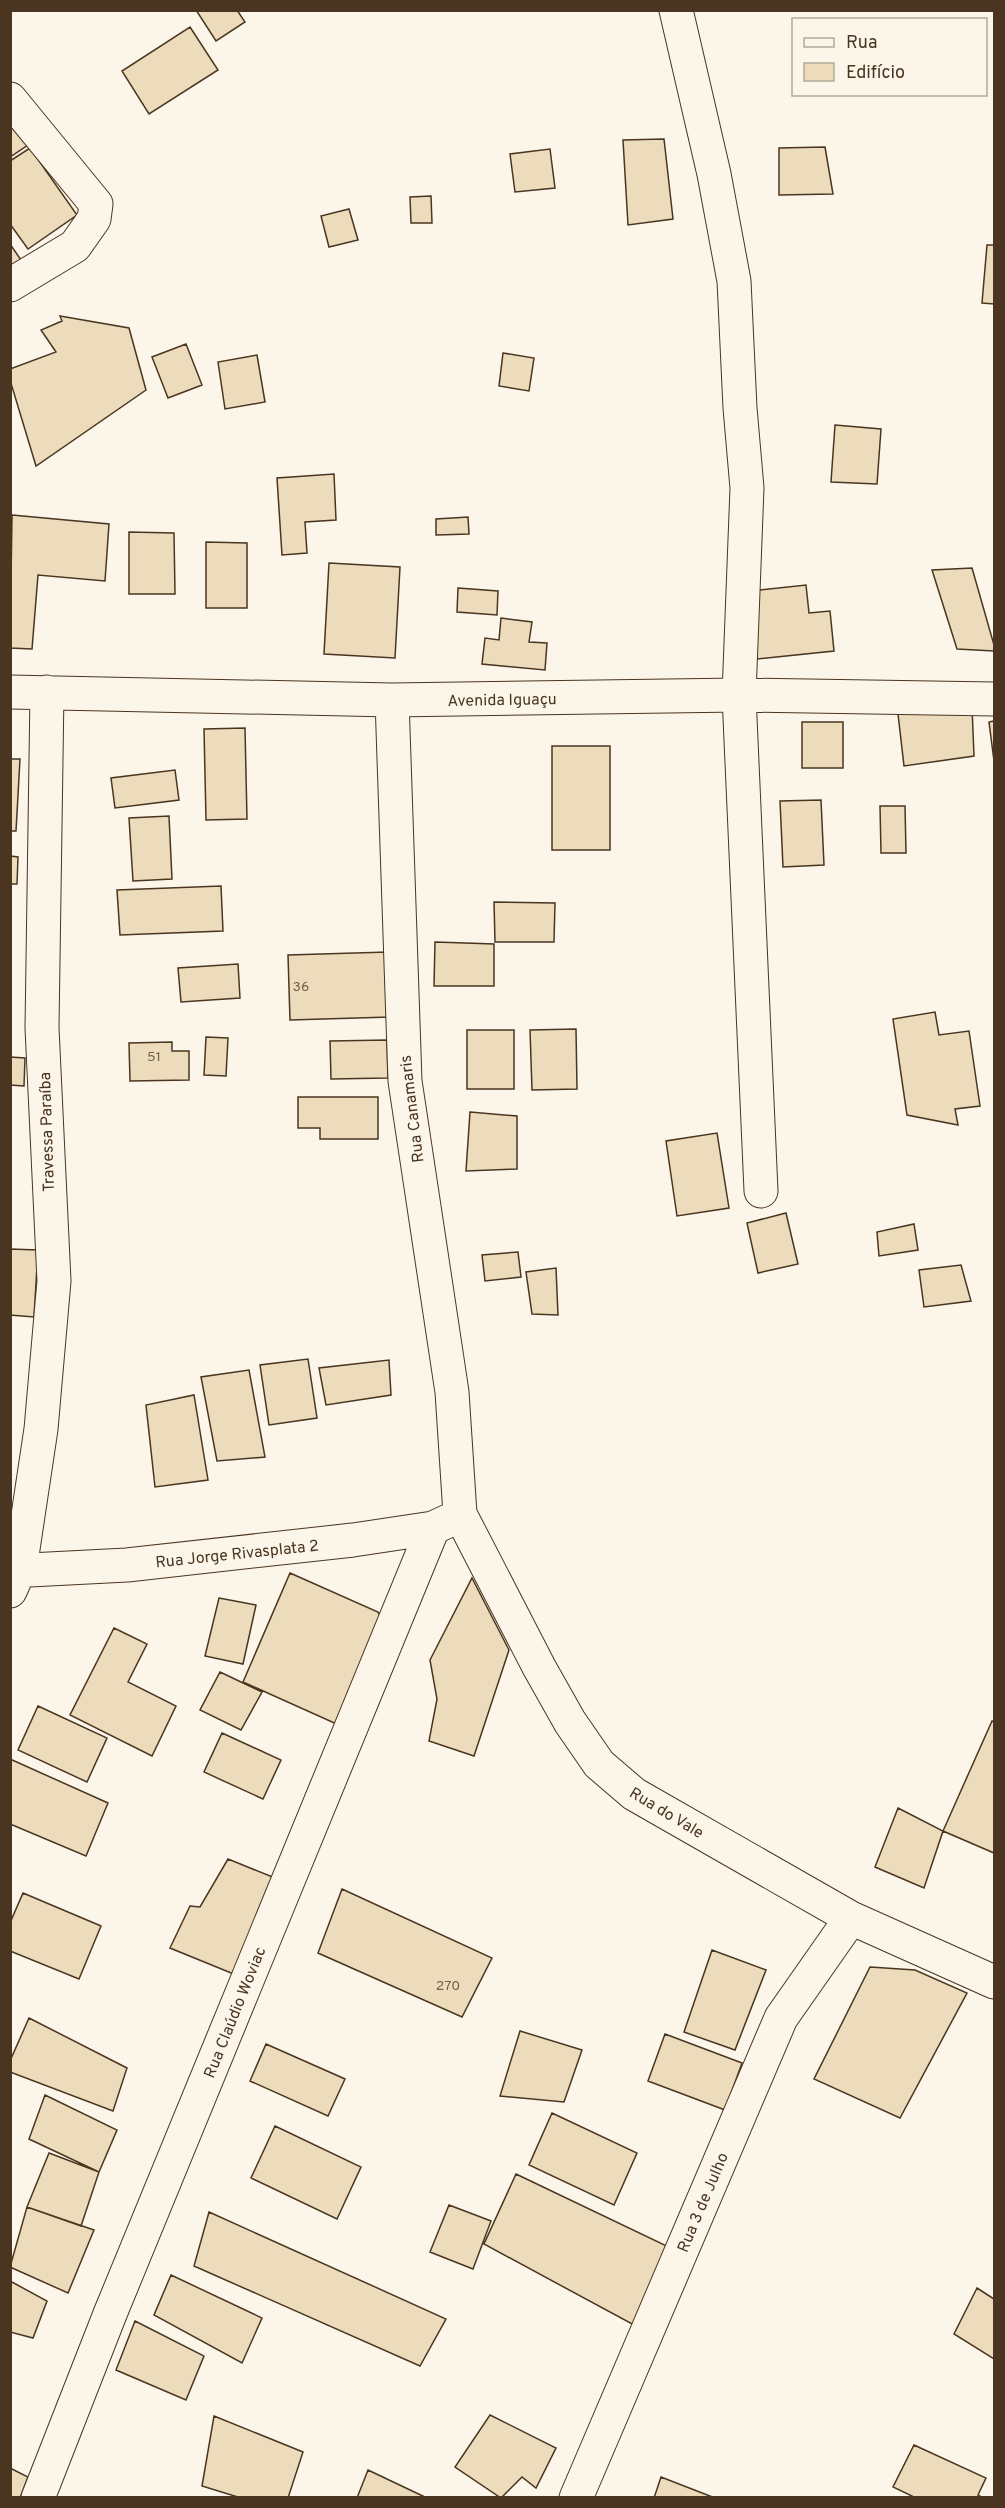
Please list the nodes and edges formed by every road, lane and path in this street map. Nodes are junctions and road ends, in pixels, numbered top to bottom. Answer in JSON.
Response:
{"nodes":[{"id":1,"x":676,"y":10,"type":"edge"},
{"id":2,"x":10,"y":99,"type":"edge"},
{"id":3,"x":10,"y":285,"type":"edge"},
{"id":4,"x":10,"y":692,"type":"edge"},
{"id":5,"x":47,"y":692,"type":"junction"},
{"id":6,"x":739,"y":695,"type":"junction"},
{"id":7,"x":994,"y":699,"type":"edge"},
{"id":8,"x":392,"y":700,"type":"junction"},
{"id":9,"x":760,"y":1191,"type":"dead end"},
{"id":10,"x":447,"y":1521,"type":"junction"},
{"id":11,"x":14,"y":1577,"type":"edge"},
{"id":12,"x":851,"y":1918,"type":"junction"},
{"id":13,"x":994,"y":1982,"type":"edge"},
{"id":14,"x":38,"y":2498,"type":"edge"},
{"id":15,"x":576,"y":2498,"type":"edge"}],
"edges":[{"from":1,"to":6,"type":"street"},
{"from":2,"to":3,"type":"street"},
{"from":4,"to":5,"type":"street","name":"Avenida Iguaçu"},
{"from":5,"to":8,"type":"street","name":"Avenida Iguaçu"},
{"from":5,"to":11,"type":"street","name":"Travessa Paraíba"},
{"from":6,"to":7,"type":"street","name":"Avenida Iguaçu"},
{"from":6,"to":8,"type":"street","name":"Avenida Iguaçu"},
{"from":6,"to":9,"type":"street"},
{"from":8,"to":10,"type":"street","name":"Rua Canamaris"},
{"from":10,"to":11,"type":"street","name":"Rua Jorge Rivasplata 2"},
{"from":10,"to":12,"type":"street","name":"Rua do Vale"},
{"from":10,"to":14,"type":"street","name":"Rua Claúdio Woviac"},
{"from":12,"to":13,"type":"street","name":"Rua do Vale"},
{"from":12,"to":15,"type":"street","name":"Rua 3 de Julho"}]}
